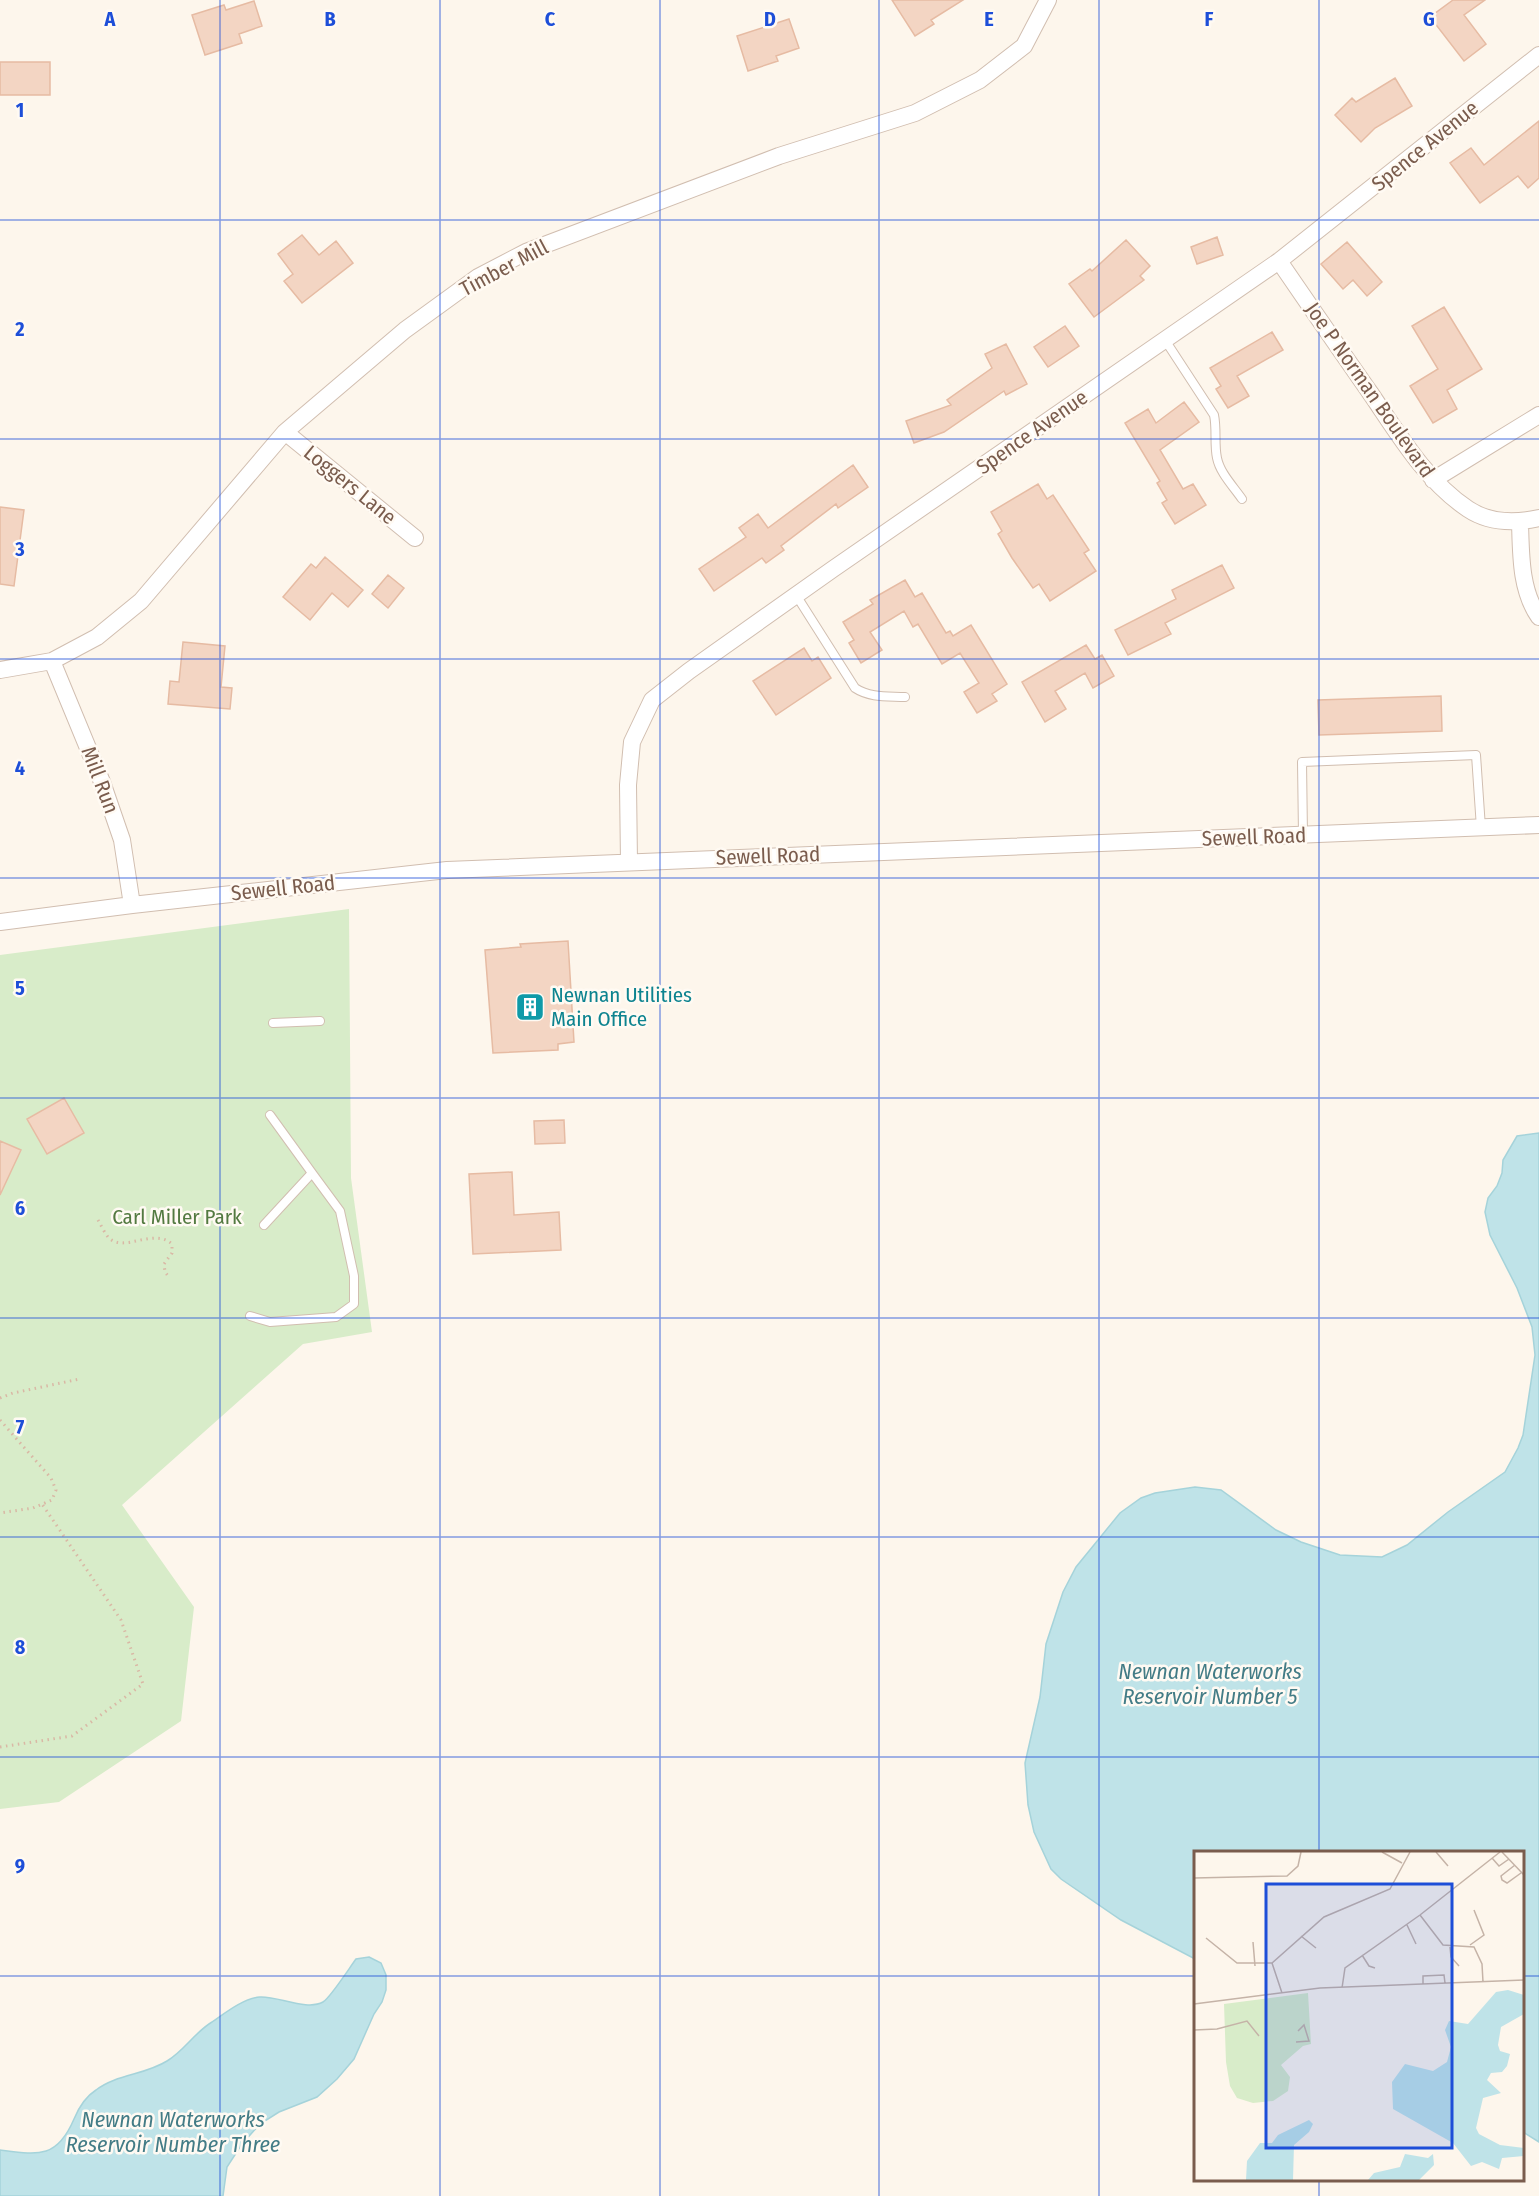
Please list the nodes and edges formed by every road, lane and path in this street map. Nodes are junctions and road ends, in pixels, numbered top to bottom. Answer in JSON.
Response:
{"nodes":[{"id":1,"x":1048,"y":0,"type":"edge"},
{"id":2,"x":1539,"y":55,"type":"edge"},
{"id":3,"x":1279,"y":261,"type":"junction"},
{"id":4,"x":1165,"y":340,"type":"junction"},
{"id":5,"x":1539,"y":415,"type":"edge"},
{"id":6,"x":285,"y":432,"type":"junction"},
{"id":7,"x":1433,"y":480,"type":"junction"},
{"id":8,"x":1242,"y":499,"type":"dead end"},
{"id":9,"x":1539,"y":518,"type":"edge"},
{"id":10,"x":1520,"y":522,"type":"junction"},
{"id":11,"x":415,"y":538,"type":"dead end"},
{"id":12,"x":796,"y":595,"type":"junction"},
{"id":13,"x":1539,"y":617,"type":"edge"},
{"id":14,"x":52,"y":660,"type":"junction"},
{"id":15,"x":0,"y":670,"type":"edge"},
{"id":16,"x":905,"y":697,"type":"dead end"},
{"id":17,"x":1539,"y":825,"type":"edge"},
{"id":18,"x":1481,"y":828,"type":"junction"},
{"id":19,"x":1303,"y":835,"type":"junction"},
{"id":20,"x":629,"y":862,"type":"junction"},
{"id":21,"x":132,"y":904,"type":"junction"},
{"id":22,"x":0,"y":922,"type":"edge"},
{"id":23,"x":320,"y":1021,"type":"dead end"},
{"id":24,"x":273,"y":1023,"type":"dead end"},
{"id":25,"x":270,"y":1115,"type":"dead end"},
{"id":26,"x":312,"y":1173,"type":"junction"},
{"id":27,"x":98,"y":1220,"type":"dead end"},
{"id":28,"x":264,"y":1225,"type":"dead end"},
{"id":29,"x":168,"y":1276,"type":"dead end"},
{"id":30,"x":250,"y":1316,"type":"dead end"},
{"id":31,"x":80,"y":1378,"type":"dead end"},
{"id":32,"x":0,"y":1398,"type":"edge"},
{"id":33,"x":0,"y":1420,"type":"edge"},
{"id":34,"x":42,"y":1504,"type":"junction"},
{"id":35,"x":0,"y":1513,"type":"edge"},
{"id":36,"x":0,"y":1747,"type":"edge"}],
"edges":[{"from":1,"to":6,"type":"street","name":"Timber Mill"},
{"from":2,"to":3,"type":"street","name":"Spence Avenue"},
{"from":3,"to":4,"type":"street","name":"Spence Avenue"},
{"from":3,"to":7,"type":"street","name":"Joe P Norman Boulevard"},
{"from":4,"to":8,"type":"lane"},
{"from":4,"to":12,"type":"street","name":"Spence Avenue"},
{"from":5,"to":7,"type":"street"},
{"from":6,"to":11,"type":"street","name":"Loggers Lane"},
{"from":6,"to":14,"type":"street","name":"Timber Mill"},
{"from":7,"to":10,"type":"street","name":"Joe P Norman Boulevard"},
{"from":9,"to":10,"type":"street","name":"Joe P Norman Boulevard"},
{"from":10,"to":13,"type":"street"},
{"from":12,"to":16,"type":"lane"},
{"from":12,"to":20,"type":"street","name":"Spence Avenue"},
{"from":14,"to":15,"type":"street","name":"Timber Mill"},
{"from":14,"to":21,"type":"street","name":"Mill Run"},
{"from":17,"to":18,"type":"street","name":"Sewell Road"},
{"from":18,"to":19,"type":"street","name":"Sewell Road"},
{"from":18,"to":19,"type":"lane"},
{"from":19,"to":20,"type":"street","name":"Sewell Road"},
{"from":20,"to":21,"type":"street","name":"Sewell Road"},
{"from":21,"to":22,"type":"street","name":"Sewell Road"},
{"from":23,"to":24,"type":"lane"},
{"from":25,"to":26,"type":"lane"},
{"from":26,"to":28,"type":"lane"},
{"from":26,"to":30,"type":"lane"},
{"from":27,"to":29,"type":"path"},
{"from":31,"to":32,"type":"path"},
{"from":33,"to":34,"type":"path"},
{"from":34,"to":35,"type":"path"},
{"from":34,"to":36,"type":"path"}]}
